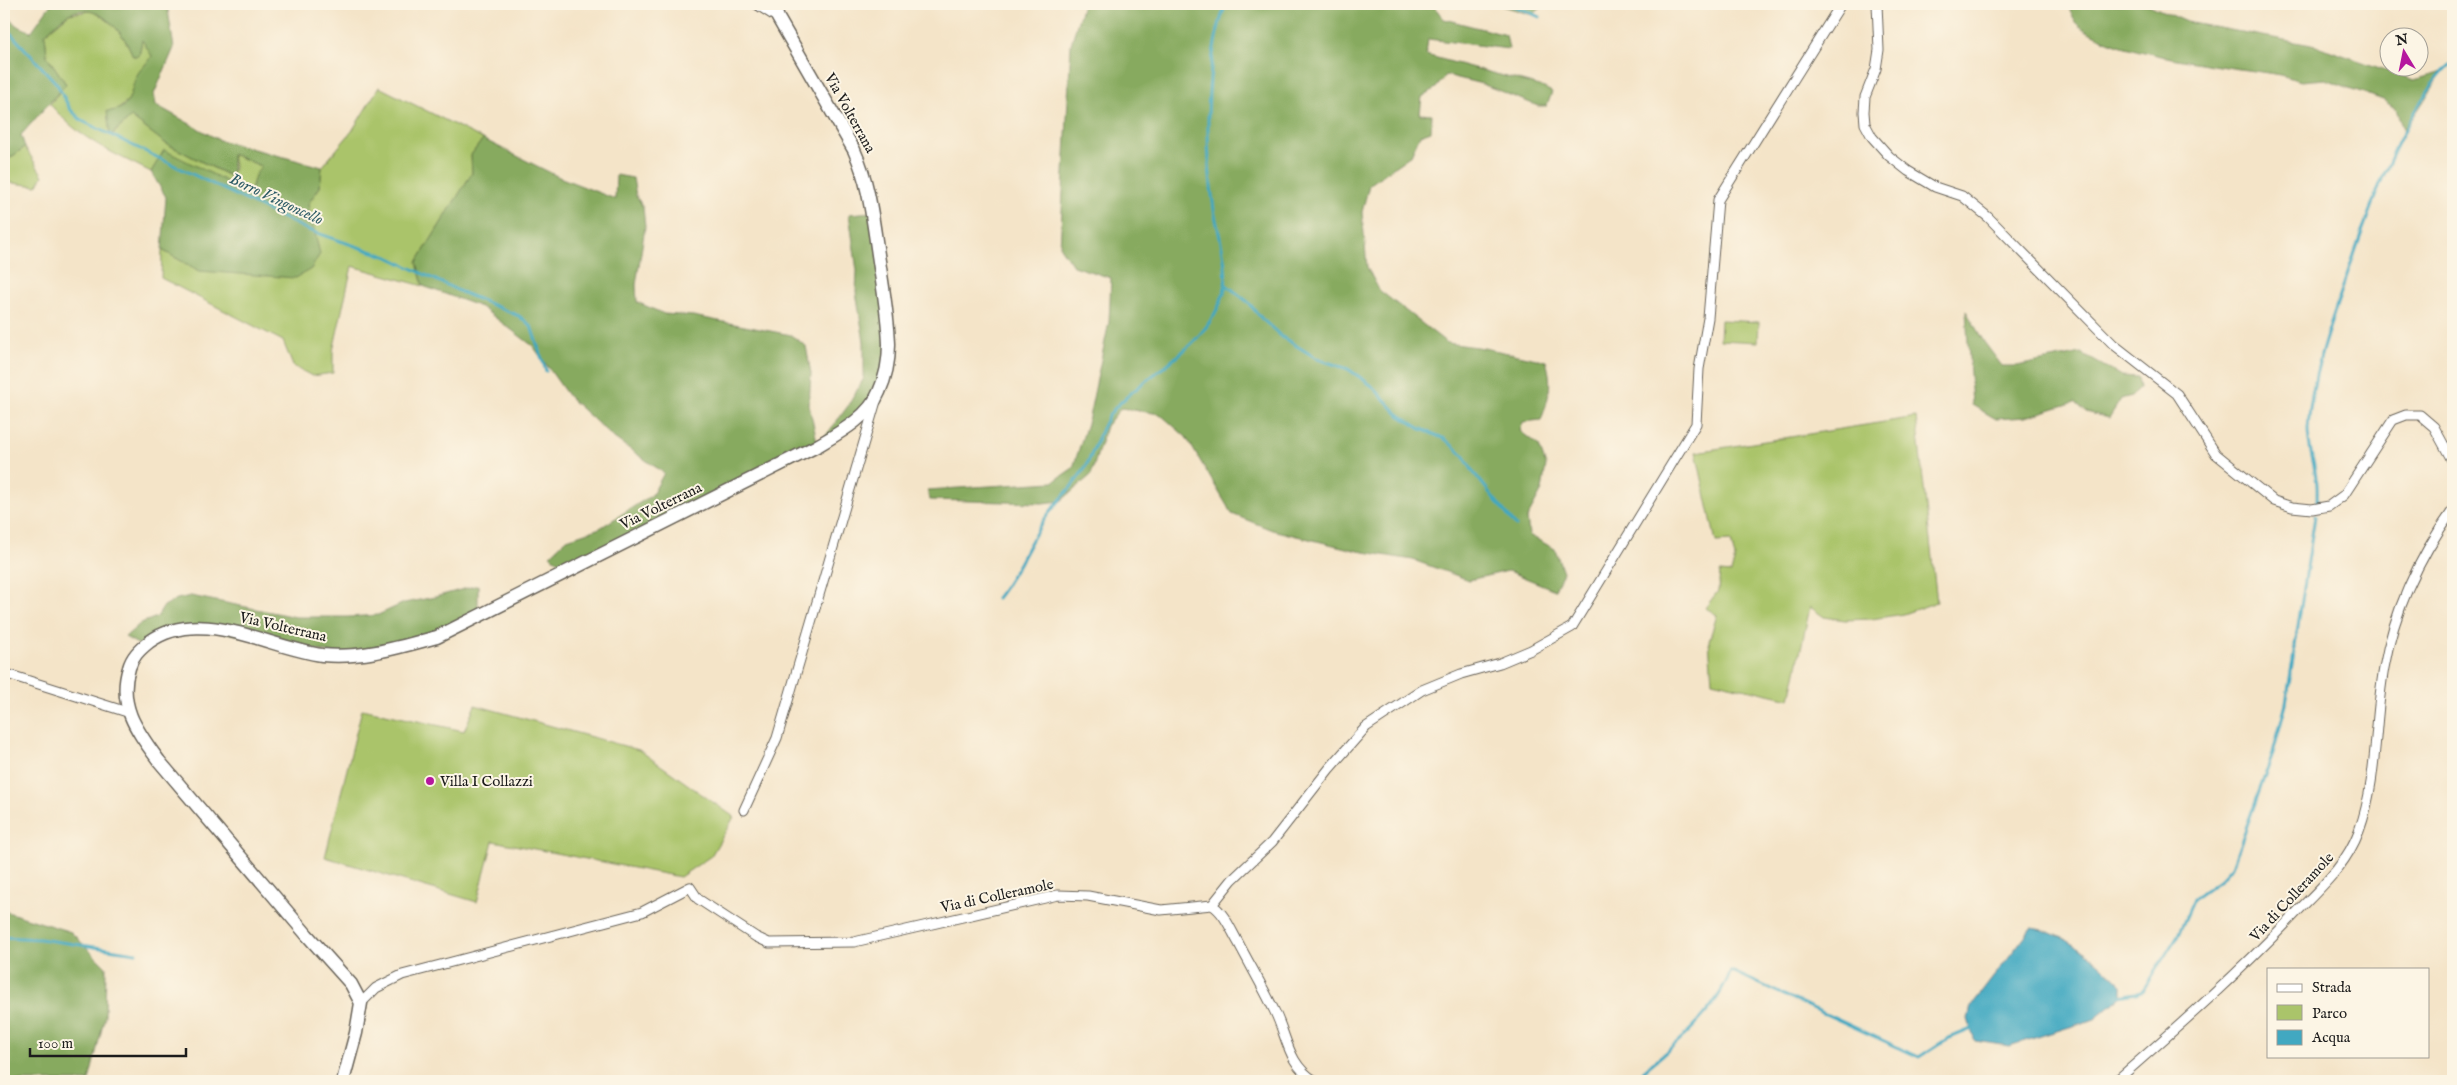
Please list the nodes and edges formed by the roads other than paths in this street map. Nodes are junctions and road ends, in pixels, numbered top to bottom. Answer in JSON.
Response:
{"nodes":[{"id":1,"x":756,"y":4,"type":"edge"},
{"id":2,"x":773,"y":4,"type":"edge"},
{"id":3,"x":1841,"y":4,"type":"edge"},
{"id":4,"x":1877,"y":4,"type":"edge"},
{"id":5,"x":778,"y":18,"type":"junction"},
{"id":6,"x":878,"y":394,"type":"junction"},
{"id":7,"x":2453,"y":462,"type":"edge"},
{"id":8,"x":2453,"y":510,"type":"edge"},
{"id":9,"x":4,"y":673,"type":"edge"},
{"id":10,"x":127,"y":712,"type":"junction"},
{"id":11,"x":744,"y":810,"type":"dead end"},
{"id":12,"x":1212,"y":905,"type":"junction"},
{"id":13,"x":361,"y":1003,"type":"junction"},
{"id":14,"x":1303,"y":1077,"type":"edge"},
{"id":15,"x":343,"y":1081,"type":"edge"},
{"id":16,"x":1315,"y":1081,"type":"edge"},
{"id":17,"x":2116,"y":1081,"type":"edge"}],
"edges":[{"from":1,"to":5,"type":"street"},
{"from":2,"to":5,"type":"main road","name":"Via Volterrana"},
{"from":3,"to":12,"type":"street"},
{"from":4,"to":7,"type":"street"},
{"from":5,"to":6,"type":"main road","name":"Via Volterrana"},
{"from":6,"to":10,"type":"main road","name":"Via Volterrana"},
{"from":6,"to":11,"type":"street","name":"Via Volterrana"},
{"from":8,"to":17,"type":"street","name":"Via di Colleramole"},
{"from":9,"to":10,"type":"street"},
{"from":10,"to":13,"type":"main road","name":"Via Volterrana"},
{"from":12,"to":13,"type":"street","name":"Via di Colleramole"},
{"from":12,"to":14,"type":"street"},
{"from":13,"to":15,"type":"main road"},
{"from":14,"to":16,"type":"street"}]}
